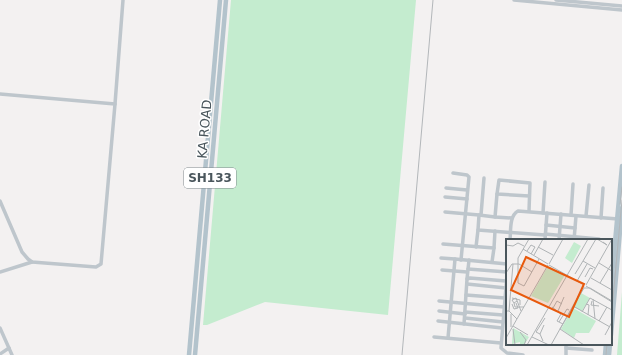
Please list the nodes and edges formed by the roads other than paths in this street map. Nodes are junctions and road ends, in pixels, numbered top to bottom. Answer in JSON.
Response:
{"nodes":[{"id":1,"x":123,"y":0,"type":"edge"},
{"id":2,"x":220,"y":0,"type":"edge"},
{"id":3,"x":226,"y":0,"type":"edge"},
{"id":4,"x":514,"y":0,"type":"edge"},
{"id":5,"x":556,"y":0,"type":"edge"},
{"id":6,"x":551,"y":2,"type":"edge"},
{"id":7,"x":622,"y":6,"type":"edge"},
{"id":8,"x":622,"y":10,"type":"edge"},
{"id":9,"x":0,"y":94,"type":"edge"},
{"id":10,"x":115,"y":104,"type":"junction"},
{"id":11,"x":211,"y":104,"type":"junction"},
{"id":12,"x":217,"y":104,"type":"junction"},
{"id":13,"x":622,"y":166,"type":"edge"},
{"id":14,"x":453,"y":173,"type":"dead end"},
{"id":15,"x":484,"y":178,"type":"dead end"},
{"id":16,"x":545,"y":182,"type":"dead end"},
{"id":17,"x":574,"y":184,"type":"dead end"},
{"id":18,"x":589,"y":185,"type":"dead end"},
{"id":19,"x":446,"y":188,"type":"dead end"},
{"id":20,"x":603,"y":188,"type":"dead end"},
{"id":21,"x":468,"y":190,"type":"junction"},
{"id":22,"x":498,"y":194,"type":"junction"},
{"id":23,"x":529,"y":196,"type":"junction"},
{"id":24,"x":445,"y":197,"type":"dead end"},
{"id":25,"x":467,"y":199,"type":"junction"},
{"id":26,"x":0,"y":201,"type":"edge"},
{"id":27,"x":622,"y":208,"type":"edge"},
{"id":28,"x":529,"y":211,"type":"junction"},
{"id":29,"x":445,"y":212,"type":"dead end"},
{"id":30,"x":543,"y":213,"type":"junction"},
{"id":31,"x":547,"y":213,"type":"junction"},
{"id":32,"x":465,"y":214,"type":"junction"},
{"id":33,"x":561,"y":214,"type":"junction"},
{"id":34,"x":480,"y":215,"type":"junction"},
{"id":35,"x":571,"y":215,"type":"junction"},
{"id":36,"x":576,"y":216,"type":"junction"},
{"id":37,"x":586,"y":216,"type":"junction"},
{"id":38,"x":496,"y":217,"type":"junction"},
{"id":39,"x":512,"y":218,"type":"junction"},
{"id":40,"x":600,"y":218,"type":"junction"},
{"id":41,"x":619,"y":219,"type":"junction"},
{"id":42,"x":546,"y":225,"type":"junction"},
{"id":43,"x":560,"y":226,"type":"junction"},
{"id":44,"x":575,"y":228,"type":"junction"},
{"id":45,"x":478,"y":230,"type":"junction"},
{"id":46,"x":495,"y":231,"type":"junction"},
{"id":47,"x":511,"y":232,"type":"junction"},
{"id":48,"x":200,"y":235,"type":"junction"},
{"id":49,"x":560,"y":235,"type":"junction"},
{"id":50,"x":205,"y":236,"type":"junction"},
{"id":51,"x":545,"y":236,"type":"edge"},
{"id":52,"x":574,"y":238,"type":"edge"},
{"id":53,"x":510,"y":239,"type":"edge"},
{"id":54,"x":559,"y":239,"type":"edge"},
{"id":55,"x":599,"y":239,"type":"dead end"},
{"id":56,"x":619,"y":242,"type":"edge"},
{"id":57,"x":442,"y":244,"type":"dead end"},
{"id":58,"x":463,"y":246,"type":"junction"},
{"id":59,"x":476,"y":247,"type":"junction"},
{"id":60,"x":494,"y":248,"type":"junction"},
{"id":61,"x":441,"y":258,"type":"dead end"},
{"id":62,"x":455,"y":259,"type":"junction"},
{"id":63,"x":461,"y":260,"type":"junction"},
{"id":64,"x":468,"y":260,"type":"junction"},
{"id":65,"x":32,"y":262,"type":"junction"},
{"id":66,"x":492,"y":262,"type":"junction"},
{"id":67,"x":506,"y":264,"type":"edge"},
{"id":68,"x":442,"y":270,"type":"dead end"},
{"id":69,"x":468,"y":270,"type":"junction"},
{"id":70,"x":454,"y":271,"type":"junction"},
{"id":71,"x":0,"y":272,"type":"edge"},
{"id":72,"x":506,"y":273,"type":"edge"},
{"id":73,"x":467,"y":278,"type":"junction"},
{"id":74,"x":612,"y":280,"type":"edge"},
{"id":75,"x":467,"y":284,"type":"junction"},
{"id":76,"x":506,"y":284,"type":"edge"},
{"id":77,"x":466,"y":294,"type":"junction"},
{"id":78,"x":505,"y":298,"type":"junction"},
{"id":79,"x":440,"y":301,"type":"dead end"},
{"id":80,"x":452,"y":302,"type":"junction"},
{"id":81,"x":466,"y":304,"type":"junction"},
{"id":82,"x":504,"y":307,"type":"junction"},
{"id":83,"x":439,"y":311,"type":"dead end"},
{"id":84,"x":450,"y":312,"type":"junction"},
{"id":85,"x":465,"y":315,"type":"junction"},
{"id":86,"x":505,"y":316,"type":"edge"},
{"id":87,"x":438,"y":322,"type":"dead end"},
{"id":88,"x":503,"y":322,"type":"junction"},
{"id":89,"x":450,"y":323,"type":"junction"},
{"id":90,"x":612,"y":323,"type":"edge"},
{"id":91,"x":464,"y":324,"type":"junction"},
{"id":92,"x":0,"y":328,"type":"edge"},
{"id":93,"x":502,"y":328,"type":"junction"},
{"id":94,"x":434,"y":337,"type":"dead end"},
{"id":95,"x":448,"y":338,"type":"junction"},
{"id":96,"x":501,"y":343,"type":"junction"},
{"id":97,"x":606,"y":345,"type":"edge"},
{"id":98,"x":610,"y":345,"type":"edge"},
{"id":99,"x":566,"y":346,"type":"edge"},
{"id":100,"x":9,"y":348,"type":"junction"},
{"id":101,"x":592,"y":350,"type":"dead end"},
{"id":102,"x":0,"y":354,"type":"edge"},
{"id":103,"x":509,"y":354,"type":"edge"},
{"id":104,"x":12,"y":355,"type":"edge"},
{"id":105,"x":190,"y":355,"type":"edge"},
{"id":106,"x":195,"y":355,"type":"edge"},
{"id":107,"x":524,"y":355,"type":"edge"},
{"id":108,"x":566,"y":355,"type":"edge"},
{"id":109,"x":605,"y":355,"type":"edge"},
{"id":110,"x":609,"y":355,"type":"edge"}],
"edges":[{"from":1,"to":10,"type":"street"},
{"from":2,"to":11,"type":"main road","name":"KA ROAD","number":"SH133"},
{"from":3,"to":12,"type":"main road","name":"KA ROAD","number":"SH133"},
{"from":4,"to":6,"type":"street"},
{"from":5,"to":7,"type":"street"},
{"from":6,"to":8,"type":"street"},
{"from":9,"to":10,"type":"street"},
{"from":10,"to":65,"type":"street"},
{"from":11,"to":12,"type":"main road"},
{"from":11,"to":48,"type":"main road","name":"KA ROAD","number":"SH133"},
{"from":12,"to":50,"type":"main road","name":"KA ROAD","number":"SH133"},
{"from":13,"to":41,"type":"main road"},
{"from":14,"to":21,"type":"street"},
{"from":15,"to":34,"type":"street"},
{"from":16,"to":30,"type":"street"},
{"from":17,"to":35,"type":"street"},
{"from":18,"to":37,"type":"street"},
{"from":19,"to":21,"type":"street"},
{"from":20,"to":40,"type":"street"},
{"from":21,"to":25,"type":"street"},
{"from":22,"to":23,"type":"street"},
{"from":22,"to":23,"type":"street"},
{"from":22,"to":38,"type":"street"},
{"from":23,"to":28,"type":"street"},
{"from":24,"to":25,"type":"street"},
{"from":25,"to":32,"type":"street"},
{"from":26,"to":65,"type":"street"},
{"from":27,"to":41,"type":"main road"},
{"from":28,"to":30,"type":"street"},
{"from":28,"to":39,"type":"street"},
{"from":29,"to":32,"type":"street"},
{"from":30,"to":31,"type":"street"},
{"from":31,"to":33,"type":"street"},
{"from":31,"to":42,"type":"street"},
{"from":32,"to":34,"type":"street"},
{"from":32,"to":58,"type":"street"},
{"from":33,"to":35,"type":"street"},
{"from":33,"to":43,"type":"street"},
{"from":34,"to":38,"type":"street"},
{"from":34,"to":45,"type":"street"},
{"from":35,"to":36,"type":"street"},
{"from":36,"to":37,"type":"street"},
{"from":36,"to":44,"type":"street"},
{"from":37,"to":40,"type":"street"},
{"from":38,"to":39,"type":"street"},
{"from":39,"to":47,"type":"street"},
{"from":40,"to":41,"type":"street"},
{"from":41,"to":56,"type":"main road"},
{"from":42,"to":43,"type":"street"},
{"from":42,"to":51,"type":"street"},
{"from":43,"to":44,"type":"street"},
{"from":43,"to":49,"type":"street"},
{"from":44,"to":52,"type":"street"},
{"from":45,"to":46,"type":"street"},
{"from":45,"to":59,"type":"street"},
{"from":46,"to":47,"type":"street"},
{"from":46,"to":60,"type":"street"},
{"from":47,"to":51,"type":"street"},
{"from":47,"to":53,"type":"street"},
{"from":48,"to":50,"type":"main road"},
{"from":48,"to":105,"type":"main road","name":"KA ROAD","number":"SH133"},
{"from":49,"to":51,"type":"street"},
{"from":49,"to":52,"type":"street"},
{"from":49,"to":54,"type":"street"},
{"from":50,"to":106,"type":"main road","name":"KA ROAD","number":"SH133"},
{"from":52,"to":55,"type":"street"},
{"from":56,"to":74,"type":"main road"},
{"from":56,"to":90,"type":"main road"},
{"from":57,"to":58,"type":"street"},
{"from":58,"to":59,"type":"street"},
{"from":58,"to":63,"type":"street"},
{"from":59,"to":60,"type":"street"},
{"from":60,"to":66,"type":"street"},
{"from":61,"to":62,"type":"street"},
{"from":62,"to":63,"type":"street"},
{"from":62,"to":70,"type":"street"},
{"from":63,"to":64,"type":"street"},
{"from":64,"to":66,"type":"street"},
{"from":64,"to":69,"type":"street"},
{"from":65,"to":71,"type":"street"},
{"from":66,"to":67,"type":"street"},
{"from":68,"to":70,"type":"street"},
{"from":69,"to":70,"type":"street"},
{"from":69,"to":72,"type":"street"},
{"from":69,"to":73,"type":"street"},
{"from":70,"to":80,"type":"street"},
{"from":73,"to":75,"type":"street"},
{"from":73,"to":76,"type":"street"},
{"from":75,"to":76,"type":"street"},
{"from":75,"to":77,"type":"street"},
{"from":76,"to":78,"type":"street"},
{"from":77,"to":78,"type":"street"},
{"from":77,"to":81,"type":"street"},
{"from":78,"to":82,"type":"street"},
{"from":79,"to":80,"type":"street"},
{"from":80,"to":81,"type":"street"},
{"from":80,"to":84,"type":"street"},
{"from":81,"to":82,"type":"street"},
{"from":81,"to":85,"type":"street"},
{"from":82,"to":86,"type":"street"},
{"from":83,"to":84,"type":"street"},
{"from":84,"to":85,"type":"street"},
{"from":84,"to":89,"type":"street"},
{"from":85,"to":86,"type":"street"},
{"from":85,"to":88,"type":"street"},
{"from":85,"to":91,"type":"street"},
{"from":86,"to":88,"type":"street"},
{"from":87,"to":89,"type":"street"},
{"from":88,"to":93,"type":"street"},
{"from":89,"to":91,"type":"street"},
{"from":89,"to":95,"type":"street"},
{"from":91,"to":93,"type":"street"},
{"from":92,"to":100,"type":"street"},
{"from":93,"to":96,"type":"street"},
{"from":94,"to":95,"type":"street"},
{"from":95,"to":96,"type":"street"},
{"from":96,"to":103,"type":"street"},
{"from":97,"to":109,"type":"main road"},
{"from":98,"to":110,"type":"main road"},
{"from":99,"to":101,"type":"street"},
{"from":99,"to":108,"type":"street"},
{"from":100,"to":102,"type":"street"},
{"from":100,"to":104,"type":"street"},
{"from":103,"to":107,"type":"street"}]}
